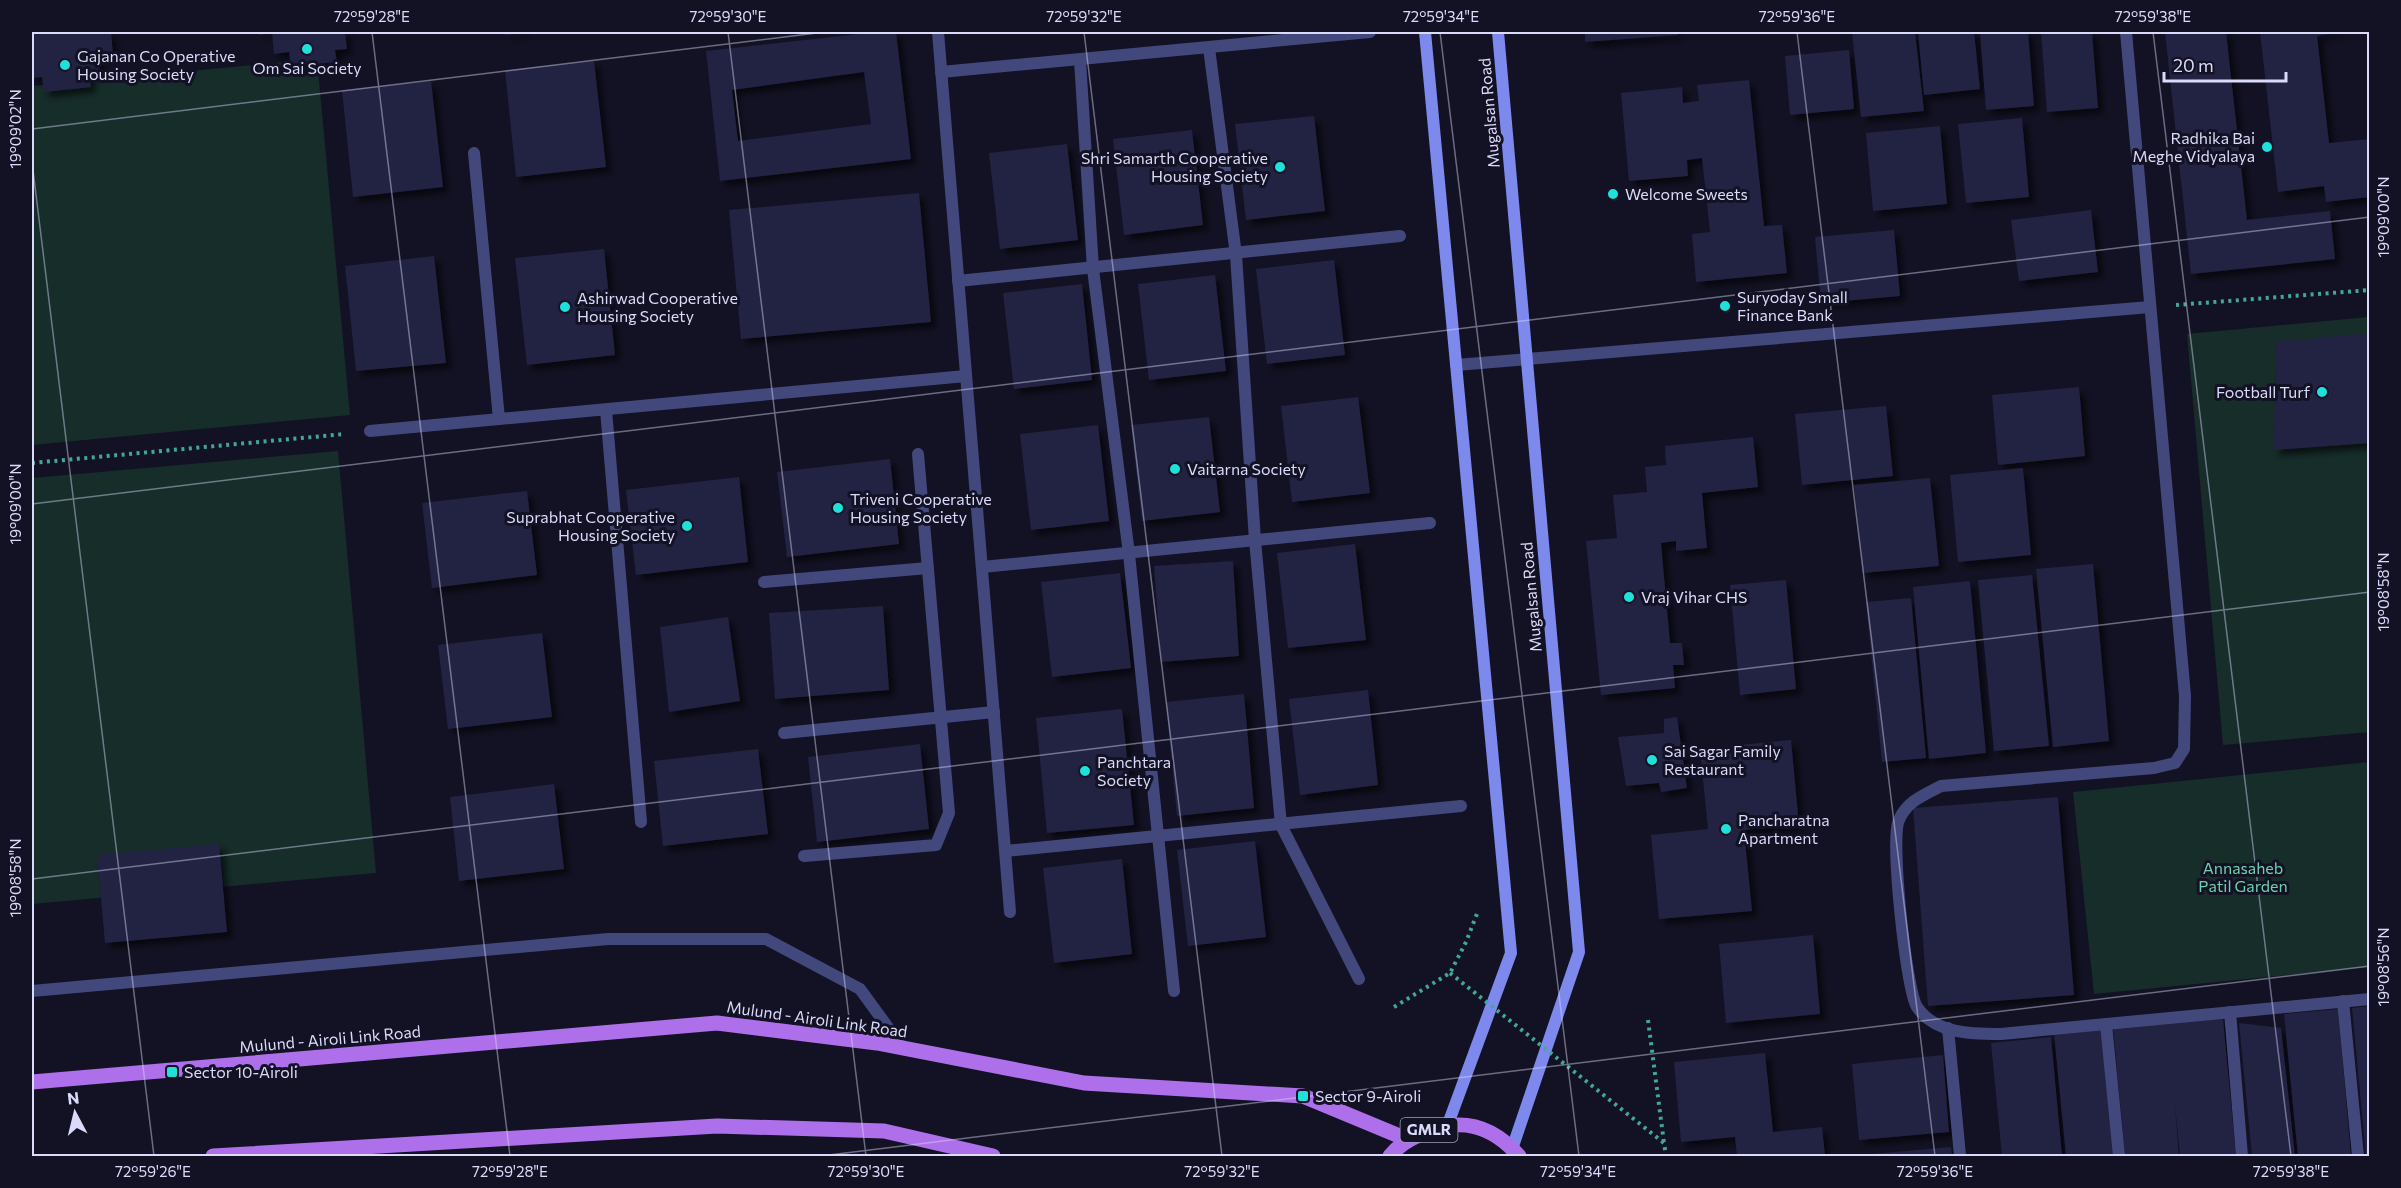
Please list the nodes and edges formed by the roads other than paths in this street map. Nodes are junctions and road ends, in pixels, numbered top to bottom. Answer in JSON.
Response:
{"nodes":[{"id":1,"x":938,"y":32,"type":"edge"},
{"id":2,"x":1370,"y":32,"type":"edge"},
{"id":3,"x":1425,"y":32,"type":"edge"},
{"id":4,"x":1498,"y":32,"type":"edge"},
{"id":5,"x":2126,"y":32,"type":"edge"},
{"id":6,"x":1209,"y":48,"type":"junction"},
{"id":7,"x":1080,"y":60,"type":"junction"},
{"id":8,"x":941,"y":72,"type":"junction"},
{"id":9,"x":474,"y":153,"type":"dead end"},
{"id":10,"x":1400,"y":236,"type":"dead end"},
{"id":11,"x":1236,"y":255,"type":"junction"},
{"id":12,"x":1093,"y":269,"type":"junction"},
{"id":13,"x":958,"y":281,"type":"junction"},
{"id":14,"x":2150,"y":307,"type":"junction"},
{"id":15,"x":1527,"y":359,"type":"junction"},
{"id":16,"x":1456,"y":365,"type":"junction"},
{"id":17,"x":966,"y":376,"type":"junction"},
{"id":18,"x":606,"y":410,"type":"junction"},
{"id":19,"x":499,"y":419,"type":"junction"},
{"id":20,"x":370,"y":431,"type":"road end"},
{"id":21,"x":918,"y":454,"type":"dead end"},
{"id":22,"x":1430,"y":523,"type":"dead end"},
{"id":23,"x":1255,"y":540,"type":"junction"},
{"id":24,"x":1129,"y":554,"type":"junction"},
{"id":25,"x":982,"y":567,"type":"junction"},
{"id":26,"x":928,"y":568,"type":"junction"},
{"id":27,"x":764,"y":582,"type":"dead end"},
{"id":28,"x":994,"y":712,"type":"junction"},
{"id":29,"x":941,"y":717,"type":"junction"},
{"id":30,"x":784,"y":733,"type":"dead end"},
{"id":31,"x":1461,"y":806,"type":"dead end"},
{"id":32,"x":640,"y":822,"type":"dead end"},
{"id":33,"x":1281,"y":825,"type":"junction"},
{"id":34,"x":1159,"y":838,"type":"junction"},
{"id":35,"x":1005,"y":851,"type":"junction"},
{"id":36,"x":804,"y":856,"type":"dead end"},
{"id":37,"x":1010,"y":912,"type":"dead end"},
{"id":38,"x":1359,"y":979,"type":"dead end"},
{"id":39,"x":32,"y":991,"type":"edge"},
{"id":40,"x":1174,"y":991,"type":"dead end"},
{"id":41,"x":2370,"y":999,"type":"edge"},
{"id":42,"x":2343,"y":1001,"type":"junction"},
{"id":43,"x":2230,"y":1012,"type":"junction"},
{"id":44,"x":2106,"y":1024,"type":"junction"},
{"id":45,"x":1948,"y":1028,"type":"junction"},
{"id":46,"x":903,"y":1048,"type":"junction"},
{"id":47,"x":32,"y":1082,"type":"edge"},
{"id":48,"x":1448,"y":1124,"type":"junction"},
{"id":49,"x":1409,"y":1140,"type":"junction"},
{"id":50,"x":1516,"y":1153,"type":"edge"},
{"id":51,"x":213,"y":1156,"type":"edge"},
{"id":52,"x":993,"y":1156,"type":"edge"},
{"id":53,"x":1390,"y":1156,"type":"edge"},
{"id":54,"x":1960,"y":1156,"type":"edge"},
{"id":55,"x":2119,"y":1156,"type":"edge"},
{"id":56,"x":2242,"y":1156,"type":"edge"},
{"id":57,"x":2358,"y":1156,"type":"edge"}],
"edges":[{"from":1,"to":8,"type":"street"},
{"from":2,"to":6,"type":"street"},
{"from":3,"to":16,"type":"main road"},
{"from":4,"to":15,"type":"main road","name":"Mugalsan Road"},
{"from":5,"to":14,"type":"street"},
{"from":6,"to":7,"type":"street"},
{"from":6,"to":11,"type":"street"},
{"from":7,"to":8,"type":"street"},
{"from":7,"to":12,"type":"street"},
{"from":8,"to":13,"type":"street"},
{"from":9,"to":19,"type":"street"},
{"from":10,"to":11,"type":"street"},
{"from":11,"to":12,"type":"street"},
{"from":11,"to":23,"type":"street"},
{"from":12,"to":13,"type":"street"},
{"from":12,"to":24,"type":"street"},
{"from":13,"to":17,"type":"street"},
{"from":14,"to":15,"type":"street"},
{"from":14,"to":45,"type":"street"},
{"from":15,"to":16,"type":"street"},
{"from":15,"to":50,"type":"main road","name":"Mugalsan Road"},
{"from":16,"to":48,"type":"main road"},
{"from":17,"to":18,"type":"street"},
{"from":17,"to":25,"type":"street"},
{"from":18,"to":19,"type":"street"},
{"from":18,"to":32,"type":"street"},
{"from":19,"to":20,"type":"street"},
{"from":21,"to":26,"type":"street"},
{"from":22,"to":23,"type":"street"},
{"from":23,"to":24,"type":"street"},
{"from":23,"to":33,"type":"street"},
{"from":24,"to":25,"type":"street"},
{"from":24,"to":34,"type":"street"},
{"from":25,"to":28,"type":"street"},
{"from":26,"to":27,"type":"street"},
{"from":26,"to":29,"type":"street"},
{"from":28,"to":29,"type":"street"},
{"from":28,"to":35,"type":"street"},
{"from":29,"to":30,"type":"street"},
{"from":29,"to":36,"type":"street"},
{"from":31,"to":33,"type":"street"},
{"from":33,"to":34,"type":"street"},
{"from":33,"to":38,"type":"street"},
{"from":34,"to":35,"type":"street"},
{"from":34,"to":40,"type":"street"},
{"from":35,"to":37,"type":"street"},
{"from":39,"to":46,"type":"street"},
{"from":41,"to":42,"type":"street"},
{"from":42,"to":43,"type":"street"},
{"from":42,"to":57,"type":"street"},
{"from":43,"to":44,"type":"street"},
{"from":43,"to":56,"type":"street"},
{"from":44,"to":45,"type":"street"},
{"from":44,"to":55,"type":"street"},
{"from":45,"to":54,"type":"street"},
{"from":46,"to":47,"type":"main road","name":"Mulund - Airoli Link Road"},
{"from":46,"to":49,"type":"main road","name":"Mulund - Airoli Link Road"},
{"from":48,"to":49,"type":"main road","number":"GMLR"},
{"from":48,"to":50,"type":"main road","number":"GMLR"},
{"from":49,"to":53,"type":"main road","number":"GMLR"},
{"from":51,"to":52,"type":"main road"}]}
